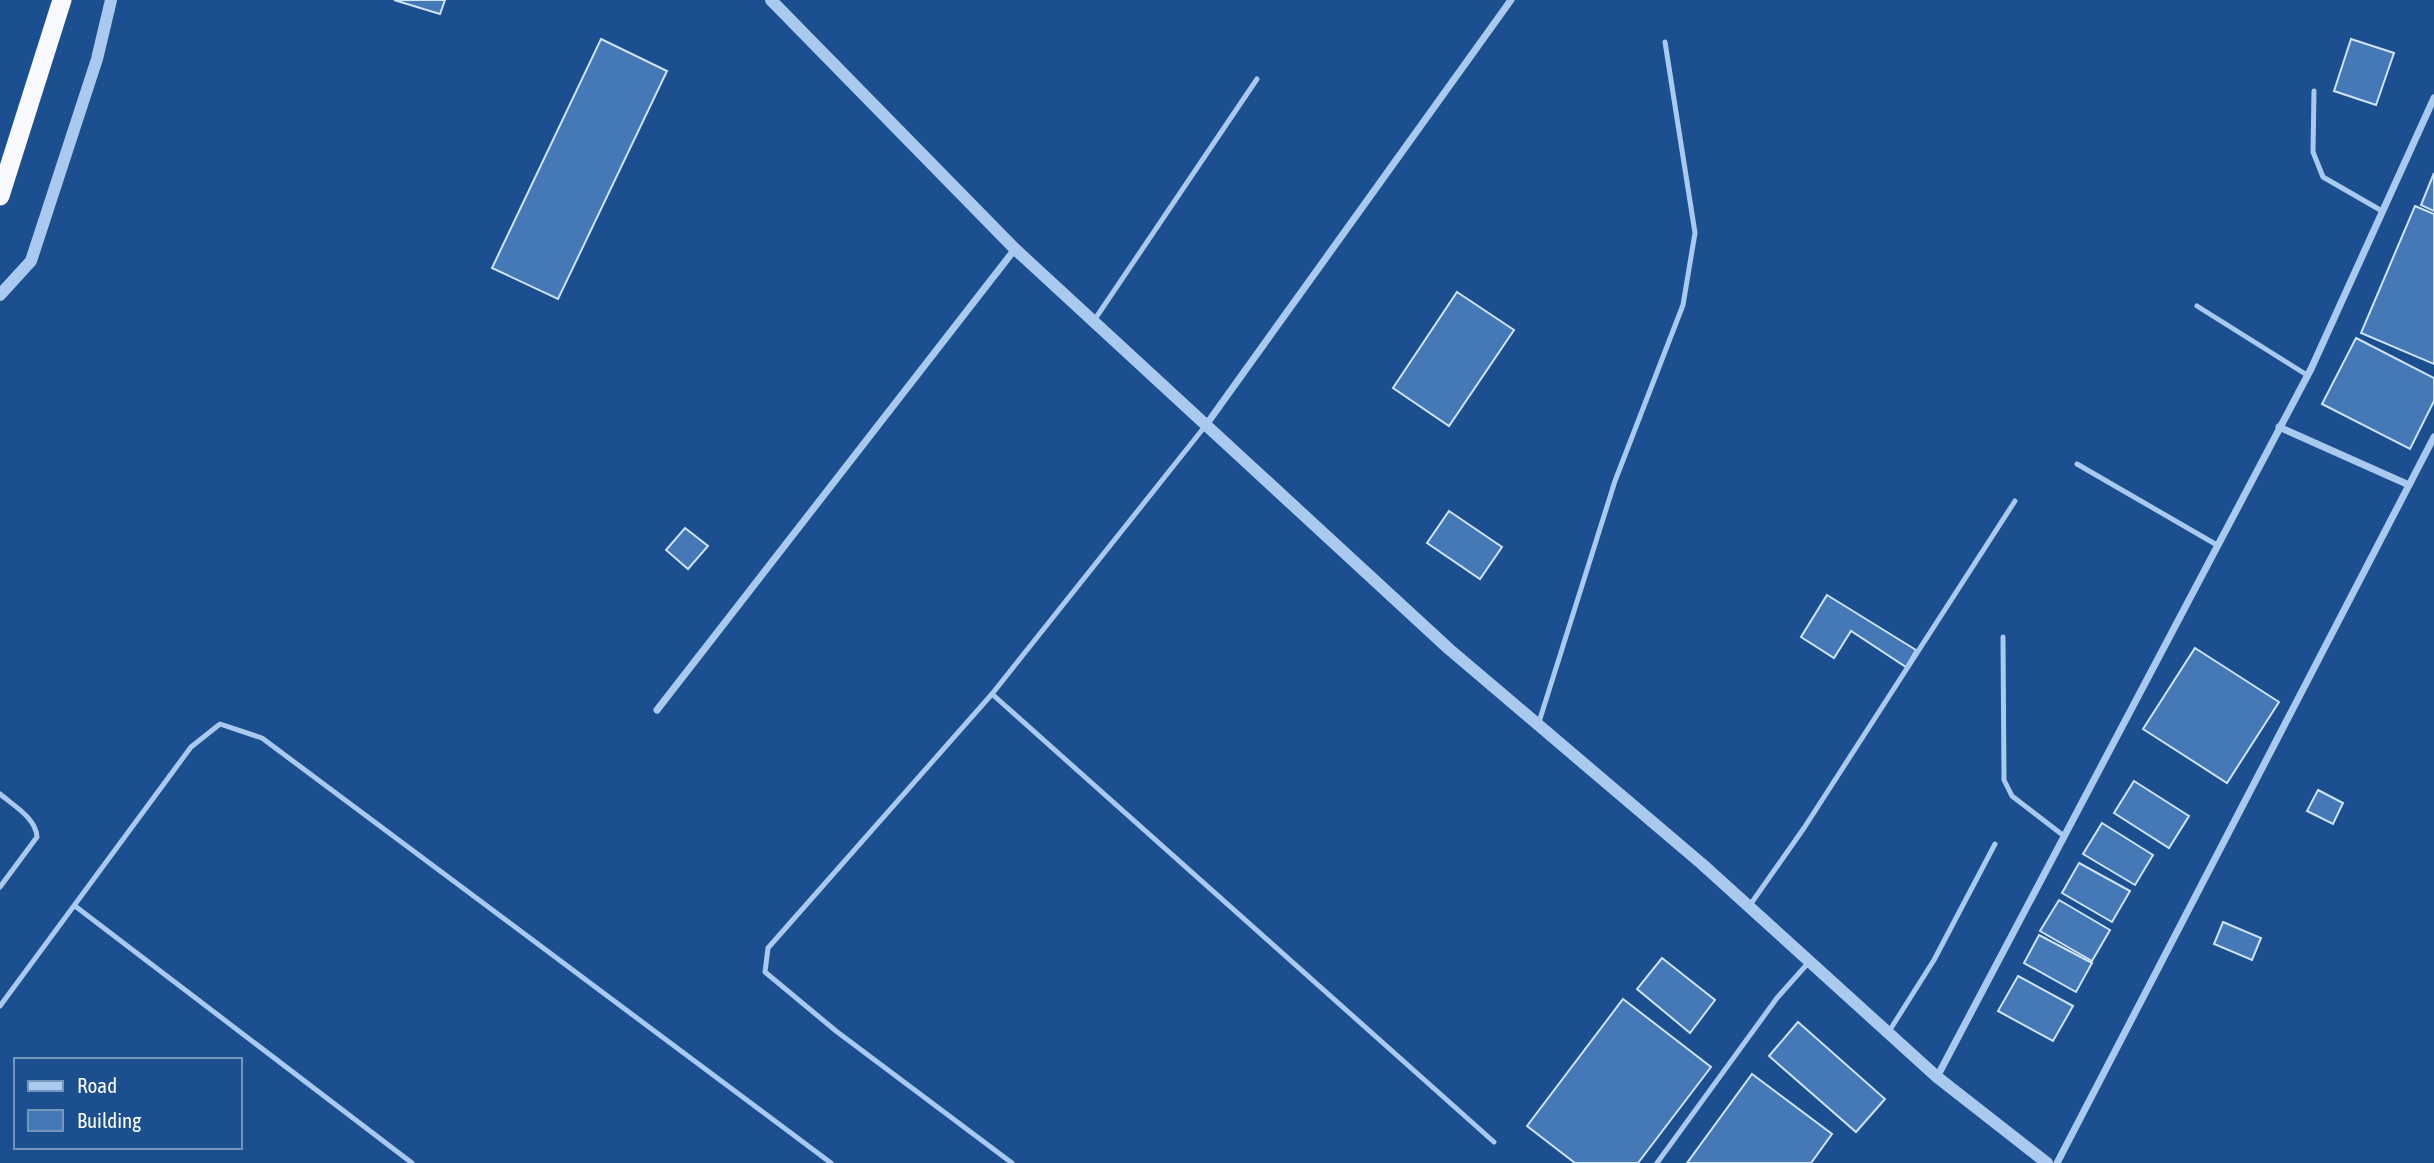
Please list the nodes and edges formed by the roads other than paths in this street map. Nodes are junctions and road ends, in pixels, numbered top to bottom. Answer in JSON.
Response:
{"nodes":[{"id":1,"x":62,"y":0,"type":"edge"},
{"id":2,"x":111,"y":0,"type":"edge"},
{"id":3,"x":771,"y":0,"type":"edge"},
{"id":4,"x":1511,"y":0,"type":"edge"},
{"id":5,"x":1665,"y":42,"type":"dead end"},
{"id":6,"x":1257,"y":79,"type":"dead end"},
{"id":7,"x":2314,"y":91,"type":"dead end"},
{"id":8,"x":2434,"y":98,"type":"edge"},
{"id":9,"x":0,"y":196,"type":"edge"},
{"id":10,"x":2382,"y":211,"type":"junction"},
{"id":11,"x":1015,"y":249,"type":"junction"},
{"id":12,"x":0,"y":295,"type":"edge"},
{"id":13,"x":2197,"y":306,"type":"dead end"},
{"id":14,"x":1093,"y":322,"type":"junction"},
{"id":15,"x":2307,"y":375,"type":"junction"},
{"id":16,"x":1206,"y":425,"type":"junction"},
{"id":17,"x":2279,"y":427,"type":"junction"},
{"id":18,"x":2434,"y":437,"type":"edge"},
{"id":19,"x":2077,"y":464,"type":"dead end"},
{"id":20,"x":2409,"y":485,"type":"junction"},
{"id":21,"x":2015,"y":501,"type":"dead end"},
{"id":22,"x":2217,"y":545,"type":"junction"},
{"id":23,"x":2003,"y":636,"type":"dead end"},
{"id":24,"x":992,"y":694,"type":"junction"},
{"id":25,"x":657,"y":710,"type":"dead end"},
{"id":26,"x":1538,"y":725,"type":"junction"},
{"id":27,"x":0,"y":794,"type":"edge"},
{"id":28,"x":2064,"y":836,"type":"junction"},
{"id":29,"x":1995,"y":845,"type":"dead end"},
{"id":30,"x":0,"y":887,"type":"edge"},
{"id":31,"x":75,"y":905,"type":"junction"},
{"id":32,"x":1749,"y":907,"type":"junction"},
{"id":33,"x":1809,"y":962,"type":"junction"},
{"id":34,"x":0,"y":1006,"type":"edge"},
{"id":35,"x":1888,"y":1033,"type":"junction"},
{"id":36,"x":1937,"y":1077,"type":"junction"},
{"id":37,"x":1494,"y":1142,"type":"dead end"},
{"id":38,"x":412,"y":1163,"type":"edge"},
{"id":39,"x":831,"y":1163,"type":"edge"},
{"id":40,"x":1012,"y":1163,"type":"edge"},
{"id":41,"x":1657,"y":1163,"type":"edge"},
{"id":42,"x":2047,"y":1163,"type":"edge"},
{"id":43,"x":2057,"y":1163,"type":"edge"}],
"edges":[{"from":1,"to":9,"type":"highway"},
{"from":2,"to":12,"type":"street"},
{"from":3,"to":11,"type":"street"},
{"from":4,"to":16,"type":"street"},
{"from":5,"to":26,"type":"lane"},
{"from":6,"to":14,"type":"lane"},
{"from":7,"to":10,"type":"lane"},
{"from":8,"to":10,"type":"street"},
{"from":10,"to":15,"type":"street"},
{"from":11,"to":14,"type":"street"},
{"from":11,"to":25,"type":"street"},
{"from":13,"to":15,"type":"lane"},
{"from":14,"to":16,"type":"street"},
{"from":15,"to":17,"type":"street"},
{"from":16,"to":24,"type":"lane"},
{"from":16,"to":26,"type":"street"},
{"from":17,"to":20,"type":"street"},
{"from":17,"to":22,"type":"street"},
{"from":18,"to":20,"type":"street"},
{"from":19,"to":22,"type":"lane"},
{"from":20,"to":43,"type":"street"},
{"from":21,"to":32,"type":"lane"},
{"from":22,"to":28,"type":"street"},
{"from":23,"to":28,"type":"lane"},
{"from":24,"to":37,"type":"lane"},
{"from":24,"to":40,"type":"lane"},
{"from":26,"to":32,"type":"street"},
{"from":27,"to":30,"type":"lane"},
{"from":28,"to":36,"type":"street"},
{"from":29,"to":35,"type":"lane"},
{"from":31,"to":34,"type":"lane"},
{"from":31,"to":38,"type":"lane"},
{"from":31,"to":39,"type":"lane"},
{"from":32,"to":33,"type":"street"},
{"from":33,"to":35,"type":"street"},
{"from":33,"to":41,"type":"lane"},
{"from":35,"to":36,"type":"street"},
{"from":36,"to":42,"type":"street"}]}
